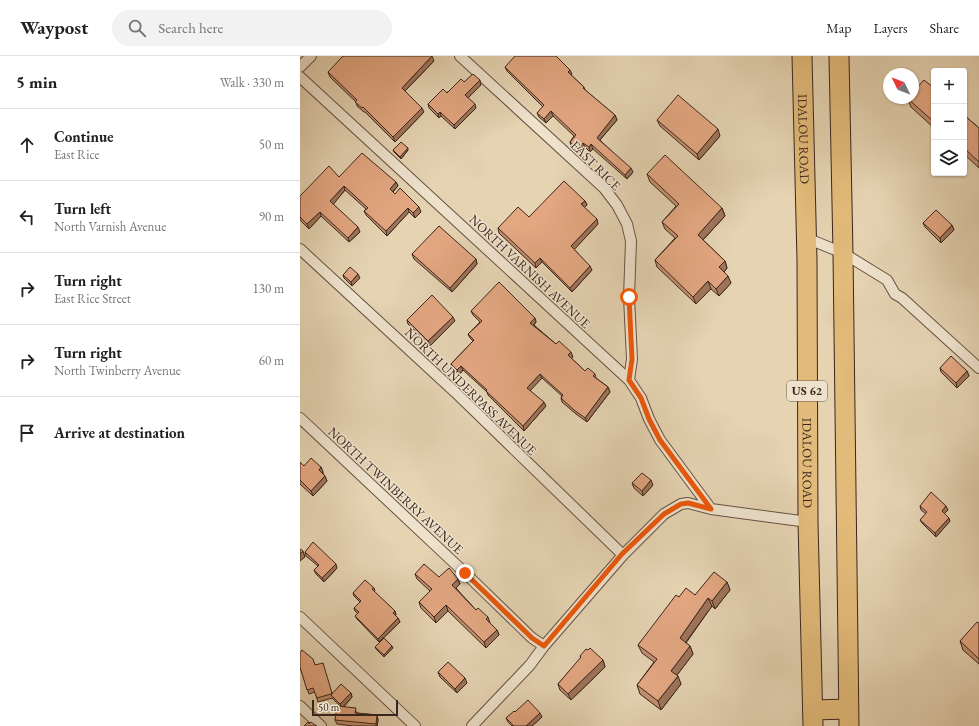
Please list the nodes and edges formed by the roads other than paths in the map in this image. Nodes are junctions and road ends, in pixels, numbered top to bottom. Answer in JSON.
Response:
{"nodes":[{"id":1,"x":310,"y":56,"type":"edge"},
{"id":2,"x":460,"y":56,"type":"edge"},
{"id":3,"x":802,"y":56,"type":"edge"},
{"id":4,"x":839,"y":56,"type":"edge"},
{"id":5,"x":300,"y":67,"type":"edge"},
{"id":6,"x":300,"y":77,"type":"edge"},
{"id":7,"x":806,"y":238,"type":"junction"},
{"id":8,"x":300,"y":249,"type":"edge"},
{"id":9,"x":843,"y":253,"type":"junction"},
{"id":10,"x":979,"y":368,"type":"edge"},
{"id":11,"x":629,"y":380,"type":"junction"},
{"id":12,"x":300,"y":418,"type":"edge"},
{"id":13,"x":711,"y":509,"type":"junction"},
{"id":14,"x":808,"y":522,"type":"junction"},
{"id":15,"x":622,"y":554,"type":"junction"},
{"id":16,"x":300,"y":617,"type":"edge"},
{"id":17,"x":544,"y":646,"type":"junction"},
{"id":18,"x":300,"y":706,"type":"edge"},
{"id":19,"x":813,"y":718,"type":"edge"},
{"id":20,"x":849,"y":718,"type":"edge"},
{"id":21,"x":321,"y":726,"type":"edge"},
{"id":22,"x":415,"y":726,"type":"edge"},
{"id":23,"x":472,"y":726,"type":"edge"}],
"edges":[{"from":1,"to":5,"type":"street"},
{"from":2,"to":11,"type":"street","name":"EAST RICE"},
{"from":3,"to":7,"type":"highway","name":"IDALOU ROAD","number":"US 62"},
{"from":4,"to":9,"type":"highway","number":"US 62"},
{"from":6,"to":11,"type":"street","name":"NORTH VARNISH AVENUE"},
{"from":7,"to":9,"type":"street"},
{"from":7,"to":14,"type":"highway","name":"IDALOU ROAD","number":"US 62"},
{"from":8,"to":15,"type":"street","name":"NORTH UNDERPASS AVENUE"},
{"from":9,"to":10,"type":"street"},
{"from":9,"to":20,"type":"highway","number":"US 62"},
{"from":11,"to":13,"type":"street","name":"NORTH VARNISH AVENUE"},
{"from":12,"to":17,"type":"street","name":"NORTH TWINBERRY AVENUE"},
{"from":13,"to":14,"type":"street"},
{"from":13,"to":15,"type":"street"},
{"from":14,"to":19,"type":"highway","name":"IDALOU ROAD","number":"US 62"},
{"from":15,"to":17,"type":"street"},
{"from":16,"to":22,"type":"street"},
{"from":17,"to":23,"type":"street"},
{"from":18,"to":21,"type":"street"},
{"from":19,"to":20,"type":"highway"}]}
